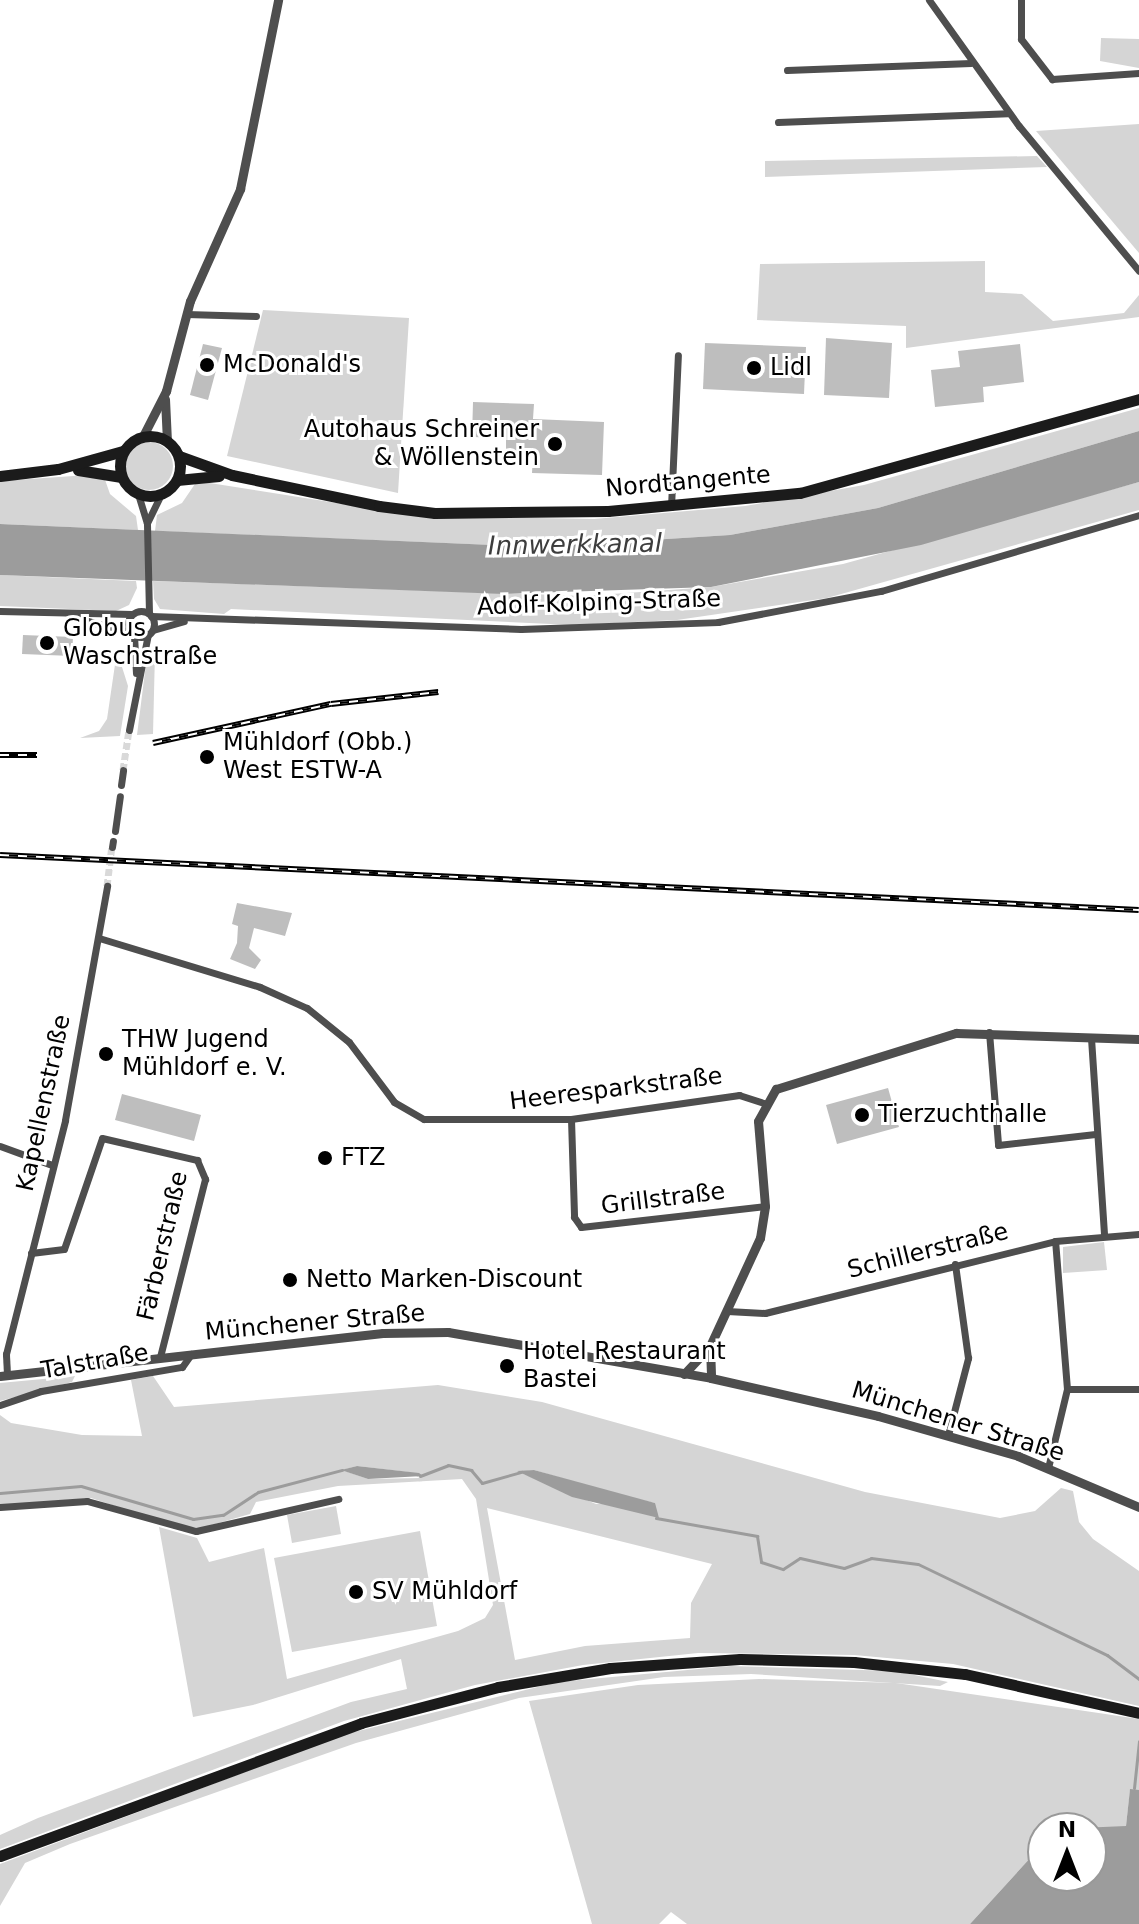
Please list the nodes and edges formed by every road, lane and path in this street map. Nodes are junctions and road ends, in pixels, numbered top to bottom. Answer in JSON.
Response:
{"nodes":[{"id":1,"x":278,"y":0,"type":"edge"},
{"id":2,"x":929,"y":0,"type":"edge"},
{"id":3,"x":1021,"y":0,"type":"edge"},
{"id":4,"x":971,"y":63,"type":"junction"},
{"id":5,"x":787,"y":70,"type":"dead end"},
{"id":6,"x":1139,"y":73,"type":"edge"},
{"id":7,"x":1008,"y":113,"type":"junction"},
{"id":8,"x":778,"y":122,"type":"dead end"},
{"id":9,"x":1139,"y":271,"type":"edge"},
{"id":10,"x":186,"y":314,"type":"junction"},
{"id":11,"x":256,"y":316,"type":"dead end"},
{"id":12,"x":678,"y":355,"type":"dead end"},
{"id":13,"x":166,"y":391,"type":"junction"},
{"id":14,"x":1139,"y":399,"type":"edge"},
{"id":15,"x":143,"y":436,"type":"junction"},
{"id":16,"x":167,"y":441,"type":"junction"},
{"id":17,"x":123,"y":451,"type":"junction"},
{"id":18,"x":179,"y":456,"type":"junction"},
{"id":19,"x":58,"y":469,"type":"junction"},
{"id":20,"x":232,"y":475,"type":"junction"},
{"id":21,"x":0,"y":476,"type":"edge"},
{"id":22,"x":121,"y":477,"type":"junction"},
{"id":23,"x":177,"y":480,"type":"junction"},
{"id":24,"x":138,"y":494,"type":"junction"},
{"id":25,"x":161,"y":494,"type":"junction"},
{"id":26,"x":671,"y":507,"type":"junction"},
{"id":27,"x":1139,"y":515,"type":"edge"},
{"id":28,"x":147,"y":523,"type":"junction"},
{"id":29,"x":144,"y":595,"type":"junction"},
{"id":30,"x":0,"y":611,"type":"edge"},
{"id":31,"x":134,"y":613,"type":"junction"},
{"id":32,"x":51,"y":614,"type":"junction"},
{"id":33,"x":150,"y":615,"type":"junction"},
{"id":34,"x":190,"y":620,"type":"junction"},
{"id":35,"x":150,"y":632,"type":"junction"},
{"id":36,"x":132,"y":633,"type":"junction"},
{"id":37,"x":136,"y":679,"type":"junction"},
{"id":38,"x":129,"y":730,"type":"tunnel mouth"},
{"id":39,"x":123,"y":770,"type":"tunnel mouth"},
{"id":40,"x":121,"y":785,"type":"dead end"},
{"id":41,"x":120,"y":796,"type":"dead end"},
{"id":42,"x":115,"y":831,"type":"dead end"},
{"id":43,"x":107,"y":886,"type":"tunnel mouth"},
{"id":44,"x":99,"y":938,"type":"junction"},
{"id":45,"x":989,"y":1032,"type":"junction"},
{"id":46,"x":1091,"y":1038,"type":"junction"},
{"id":47,"x":1139,"y":1039,"type":"edge"},
{"id":48,"x":764,"y":1103,"type":"junction"},
{"id":49,"x":571,"y":1119,"type":"junction"},
{"id":50,"x":1095,"y":1134,"type":"junction"},
{"id":51,"x":0,"y":1146,"type":"edge"},
{"id":52,"x":52,"y":1165,"type":"junction"},
{"id":53,"x":765,"y":1206,"type":"junction"},
{"id":54,"x":1139,"y":1234,"type":"edge"},
{"id":55,"x":1104,"y":1235,"type":"junction"},
{"id":56,"x":1055,"y":1241,"type":"junction"},
{"id":57,"x":31,"y":1253,"type":"junction"},
{"id":58,"x":955,"y":1264,"type":"junction"},
{"id":59,"x":727,"y":1311,"type":"junction"},
{"id":60,"x":710,"y":1346,"type":"junction"},
{"id":61,"x":191,"y":1354,"type":"junction"},
{"id":62,"x":160,"y":1357,"type":"junction"},
{"id":63,"x":684,"y":1374,"type":"junction"},
{"id":64,"x":3,"y":1375,"type":"edge"},
{"id":65,"x":711,"y":1378,"type":"junction"},
{"id":66,"x":1067,"y":1389,"type":"junction"},
{"id":67,"x":1139,"y":1389,"type":"edge"},
{"id":68,"x":0,"y":1405,"type":"edge"},
{"id":69,"x":948,"y":1435,"type":"junction"},
{"id":70,"x":1048,"y":1468,"type":"junction"},
{"id":71,"x":338,"y":1499,"type":"dead end"},
{"id":72,"x":0,"y":1507,"type":"edge"},
{"id":73,"x":1139,"y":1507,"type":"edge"},
{"id":74,"x":1136,"y":1712,"type":"edge"},
{"id":75,"x":0,"y":1856,"type":"edge"}],
"edges":[{"from":1,"to":10,"type":"street"},
{"from":2,"to":4,"type":"street"},
{"from":3,"to":6,"type":"street"},
{"from":4,"to":5,"type":"street"},
{"from":4,"to":7,"type":"street"},
{"from":7,"to":8,"type":"street"},
{"from":7,"to":9,"type":"street"},
{"from":10,"to":11,"type":"street"},
{"from":10,"to":13,"type":"street"},
{"from":12,"to":26,"type":"street"},
{"from":13,"to":15,"type":"street"},
{"from":13,"to":16,"type":"street"},
{"from":14,"to":26,"type":"main road","name":"Nordtangente"},
{"from":15,"to":16,"type":"main road"},
{"from":15,"to":17,"type":"main road"},
{"from":16,"to":18,"type":"main road"},
{"from":17,"to":19,"type":"main road"},
{"from":17,"to":22,"type":"main road"},
{"from":18,"to":20,"type":"main road","name":"Nordtangente"},
{"from":18,"to":23,"type":"main road"},
{"from":19,"to":21,"type":"main road"},
{"from":19,"to":22,"type":"main road"},
{"from":20,"to":23,"type":"main road","name":"Nordtangente"},
{"from":20,"to":26,"type":"main road","name":"Nordtangente"},
{"from":22,"to":24,"type":"main road"},
{"from":23,"to":25,"type":"main road"},
{"from":24,"to":25,"type":"main road"},
{"from":24,"to":28,"type":"street"},
{"from":25,"to":28,"type":"street"},
{"from":27,"to":34,"type":"street","name":"Adolf-Kolping-Straße"},
{"from":28,"to":29,"type":"street"},
{"from":29,"to":31,"type":"street"},
{"from":29,"to":33,"type":"street"},
{"from":30,"to":32,"type":"street"},
{"from":31,"to":32,"type":"street","name":"Adolf-Kolping-Straße"},
{"from":31,"to":33,"type":"street","name":"Adolf-Kolping-Straße"},
{"from":31,"to":36,"type":"street"},
{"from":32,"to":36,"type":"street","name":"Adolf-Kolping-Straße"},
{"from":33,"to":34,"type":"street","name":"Adolf-Kolping-Straße"},
{"from":33,"to":35,"type":"street"},
{"from":34,"to":35,"type":"street","name":"Adolf-Kolping-Straße"},
{"from":35,"to":36,"type":"street","name":"Adolf-Kolping-Straße"},
{"from":35,"to":37,"type":"street"},
{"from":36,"to":37,"type":"street"},
{"from":37,"to":38,"type":"street"},
{"from":39,"to":40,"type":"street"},
{"from":41,"to":42,"type":"street"},
{"from":43,"to":44,"type":"street","name":"Kapellenstraße"},
{"from":44,"to":49,"type":"street","name":"Heeresparkstraße"},
{"from":44,"to":52,"type":"street","name":"Kapellenstraße"},
{"from":45,"to":46,"type":"street"},
{"from":45,"to":48,"type":"street"},
{"from":45,"to":50,"type":"street"},
{"from":46,"to":47,"type":"street"},
{"from":46,"to":50,"type":"street"},
{"from":48,"to":49,"type":"street","name":"Heeresparkstraße"},
{"from":48,"to":53,"type":"street"},
{"from":49,"to":53,"type":"street","name":"Grillstraße"},
{"from":50,"to":55,"type":"street"},
{"from":51,"to":52,"type":"street"},
{"from":52,"to":57,"type":"street","name":"Kapellenstraße"},
{"from":53,"to":59,"type":"street"},
{"from":54,"to":55,"type":"street","name":"Schillerstraße"},
{"from":55,"to":56,"type":"street","name":"Schillerstraße"},
{"from":56,"to":58,"type":"street","name":"Schillerstraße"},
{"from":56,"to":66,"type":"street"},
{"from":57,"to":62,"type":"street","name":"Färberstraße"},
{"from":57,"to":64,"type":"street","name":"Kapellenstraße"},
{"from":58,"to":59,"type":"street","name":"Schillerstraße"},
{"from":58,"to":69,"type":"street"},
{"from":59,"to":60,"type":"street"},
{"from":60,"to":63,"type":"street"},
{"from":60,"to":65,"type":"street"},
{"from":61,"to":62,"type":"street","name":"Münchener Straße"},
{"from":61,"to":63,"type":"street","name":"Münchener Straße"},
{"from":61,"to":68,"type":"street","name":"Talstraße"},
{"from":62,"to":64,"type":"street","name":"Münchener Straße"},
{"from":63,"to":65,"type":"street","name":"Münchener Straße"},
{"from":65,"to":69,"type":"street","name":"Münchener Straße"},
{"from":66,"to":67,"type":"street"},
{"from":66,"to":70,"type":"street"},
{"from":69,"to":70,"type":"street","name":"Münchener Straße"},
{"from":70,"to":73,"type":"street","name":"Münchener Straße"},
{"from":71,"to":72,"type":"street"},
{"from":74,"to":75,"type":"main road"}]}
